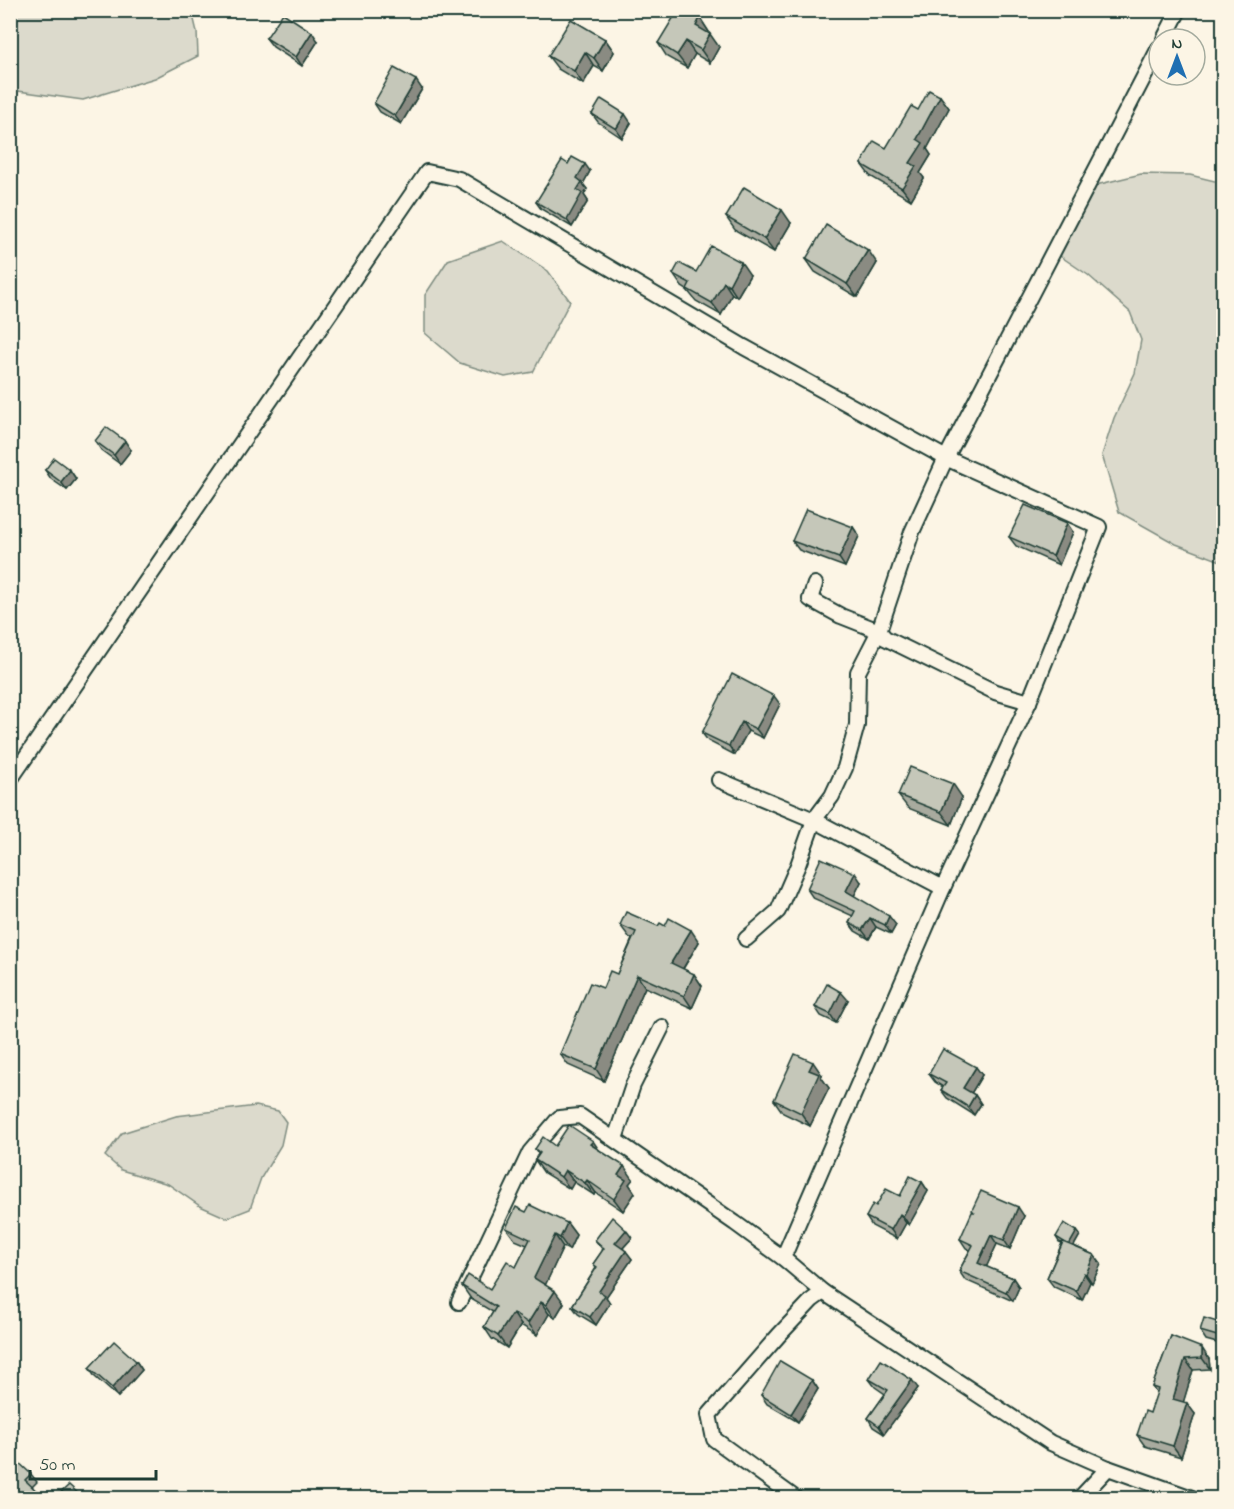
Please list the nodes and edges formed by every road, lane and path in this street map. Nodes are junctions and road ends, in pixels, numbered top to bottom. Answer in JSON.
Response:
{"nodes":[{"id":1,"x":1179,"y":10,"type":"edge"},
{"id":2,"x":1170,"y":27,"type":"edge"},
{"id":3,"x":1147,"y":71,"type":"edge"},
{"id":4,"x":946,"y":458,"type":"junction"},
{"id":5,"x":815,"y":584,"type":"dead end"},
{"id":6,"x":879,"y":631,"type":"junction"},
{"id":7,"x":1029,"y":702,"type":"junction"},
{"id":8,"x":10,"y":780,"type":"edge"},
{"id":9,"x":719,"y":780,"type":"dead end"},
{"id":10,"x":814,"y":820,"type":"junction"},
{"id":11,"x":943,"y":888,"type":"junction"},
{"id":12,"x":746,"y":939,"type":"dead end"},
{"id":13,"x":662,"y":1027,"type":"dead end"},
{"id":14,"x":615,"y":1139,"type":"junction"},
{"id":15,"x":783,"y":1258,"type":"junction"},
{"id":16,"x":823,"y":1292,"type":"junction"},
{"id":17,"x":459,"y":1302,"type":"dead end"},
{"id":18,"x":1108,"y":1468,"type":"junction"},
{"id":19,"x":795,"y":1498,"type":"edge"},
{"id":20,"x":1080,"y":1498,"type":"edge"},
{"id":21,"x":1191,"y":1498,"type":"edge"}],
"edges":[{"from":1,"to":2,"type":"street"},
{"from":3,"to":4,"type":"street"},
{"from":4,"to":6,"type":"street"},
{"from":4,"to":7,"type":"street"},
{"from":4,"to":8,"type":"street"},
{"from":5,"to":6,"type":"street"},
{"from":6,"to":7,"type":"street"},
{"from":6,"to":10,"type":"street"},
{"from":7,"to":11,"type":"street"},
{"from":9,"to":10,"type":"street"},
{"from":10,"to":11,"type":"street"},
{"from":10,"to":12,"type":"street"},
{"from":11,"to":15,"type":"street"},
{"from":13,"to":14,"type":"street"},
{"from":14,"to":15,"type":"street"},
{"from":14,"to":17,"type":"street"},
{"from":15,"to":16,"type":"street"},
{"from":16,"to":18,"type":"street"},
{"from":16,"to":19,"type":"street"},
{"from":18,"to":20,"type":"street"},
{"from":18,"to":21,"type":"street"}]}
